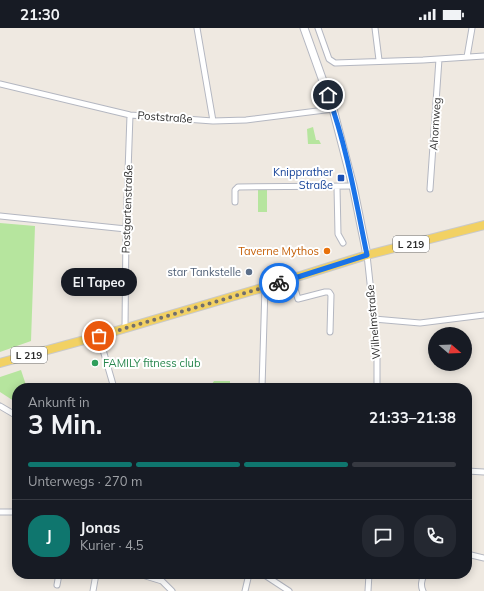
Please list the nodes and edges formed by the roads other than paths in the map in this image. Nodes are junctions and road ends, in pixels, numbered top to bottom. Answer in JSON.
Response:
{"nodes":[{"id":1,"x":197,"y":28,"type":"edge"},
{"id":2,"x":304,"y":28,"type":"edge"},
{"id":3,"x":318,"y":28,"type":"edge"},
{"id":4,"x":375,"y":28,"type":"edge"},
{"id":5,"x":472,"y":28,"type":"edge"},
{"id":6,"x":484,"y":56,"type":"edge"},
{"id":7,"x":466,"y":57,"type":"junction"},
{"id":8,"x":440,"y":59,"type":"junction"},
{"id":9,"x":379,"y":60,"type":"junction"},
{"id":10,"x":0,"y":84,"type":"edge"},
{"id":11,"x":333,"y":109,"type":"junction"},
{"id":12,"x":130,"y":115,"type":"junction"},
{"id":13,"x":213,"y":121,"type":"junction"},
{"id":14,"x":353,"y":186,"type":"junction"},
{"id":15,"x":337,"y":187,"type":"junction"},
{"id":16,"x":430,"y":189,"type":"dead end"},
{"id":17,"x":235,"y":202,"type":"dead end"},
{"id":18,"x":0,"y":216,"type":"edge"},
{"id":19,"x":484,"y":225,"type":"edge"},
{"id":20,"x":126,"y":229,"type":"junction"},
{"id":21,"x":342,"y":243,"type":"dead end"},
{"id":22,"x":367,"y":255,"type":"junction"},
{"id":23,"x":292,"y":279,"type":"junction"},
{"id":24,"x":266,"y":287,"type":"junction"},
{"id":25,"x":484,"y":316,"type":"edge"},
{"id":26,"x":374,"y":319,"type":"junction"},
{"id":27,"x":125,"y":328,"type":"junction"},
{"id":28,"x":330,"y":332,"type":"dead end"},
{"id":29,"x":99,"y":336,"type":"junction"},
{"id":30,"x":0,"y":363,"type":"edge"},
{"id":31,"x":113,"y":383,"type":"edge"},
{"id":32,"x":262,"y":383,"type":"edge"},
{"id":33,"x":377,"y":383,"type":"edge"},
{"id":34,"x":0,"y":406,"type":"edge"},
{"id":35,"x":12,"y":413,"type":"edge"},
{"id":36,"x":472,"y":471,"type":"edge"},
{"id":37,"x":484,"y":472,"type":"edge"},
{"id":38,"x":0,"y":512,"type":"edge"},
{"id":39,"x":12,"y":512,"type":"edge"},
{"id":40,"x":472,"y":555,"type":"edge"},
{"id":41,"x":484,"y":558,"type":"edge"},
{"id":42,"x":58,"y":579,"type":"edge"},
{"id":43,"x":95,"y":579,"type":"edge"},
{"id":44,"x":155,"y":579,"type":"edge"},
{"id":45,"x":248,"y":579,"type":"edge"},
{"id":46,"x":271,"y":579,"type":"edge"},
{"id":47,"x":369,"y":579,"type":"edge"},
{"id":48,"x":422,"y":579,"type":"edge"},
{"id":49,"x":57,"y":585,"type":"dead end"},
{"id":50,"x":92,"y":591,"type":"edge"},
{"id":51,"x":172,"y":591,"type":"edge"},
{"id":52,"x":245,"y":591,"type":"edge"},
{"id":53,"x":289,"y":591,"type":"edge"},
{"id":54,"x":368,"y":591,"type":"edge"},
{"id":55,"x":423,"y":591,"type":"edge"}],
"edges":[{"from":1,"to":13,"type":"street"},
{"from":2,"to":11,"type":"main road"},
{"from":3,"to":9,"type":"street"},
{"from":4,"to":9,"type":"street"},
{"from":5,"to":7,"type":"street"},
{"from":6,"to":7,"type":"street"},
{"from":7,"to":8,"type":"street"},
{"from":8,"to":9,"type":"street"},
{"from":8,"to":16,"type":"street","name":"Ahornweg"},
{"from":10,"to":12,"type":"street","name":"Poststraße"},
{"from":11,"to":13,"type":"street","name":"Poststraße"},
{"from":11,"to":14,"type":"main road"},
{"from":12,"to":13,"type":"street","name":"Poststraße"},
{"from":12,"to":20,"type":"street","name":"Postgartenstraße"},
{"from":14,"to":15,"type":"street"},
{"from":14,"to":22,"type":"main road"},
{"from":15,"to":17,"type":"street"},
{"from":15,"to":21,"type":"street"},
{"from":18,"to":20,"type":"street"},
{"from":19,"to":22,"type":"main road","number":"L 219"},
{"from":20,"to":27,"type":"street","name":"Postgartenstraße"},
{"from":22,"to":23,"type":"main road","number":"L 219"},
{"from":22,"to":26,"type":"street","name":"Wilhelmstraße"},
{"from":23,"to":24,"type":"main road","number":"L 219"},
{"from":23,"to":28,"type":"street"},
{"from":24,"to":27,"type":"main road","number":"L 219"},
{"from":24,"to":32,"type":"street"},
{"from":25,"to":26,"type":"street"},
{"from":26,"to":33,"type":"street","name":"Wilhelmstraße"},
{"from":27,"to":29,"type":"main road","number":"L 219"},
{"from":29,"to":30,"type":"main road","number":"L 219"},
{"from":29,"to":31,"type":"street"},
{"from":34,"to":35,"type":"street"},
{"from":36,"to":37,"type":"street"},
{"from":38,"to":39,"type":"street"},
{"from":40,"to":41,"type":"street"},
{"from":42,"to":49,"type":"street"},
{"from":43,"to":50,"type":"street"},
{"from":44,"to":51,"type":"street"},
{"from":45,"to":52,"type":"street"},
{"from":46,"to":53,"type":"street"},
{"from":47,"to":54,"type":"street"},
{"from":48,"to":55,"type":"street"}]}
